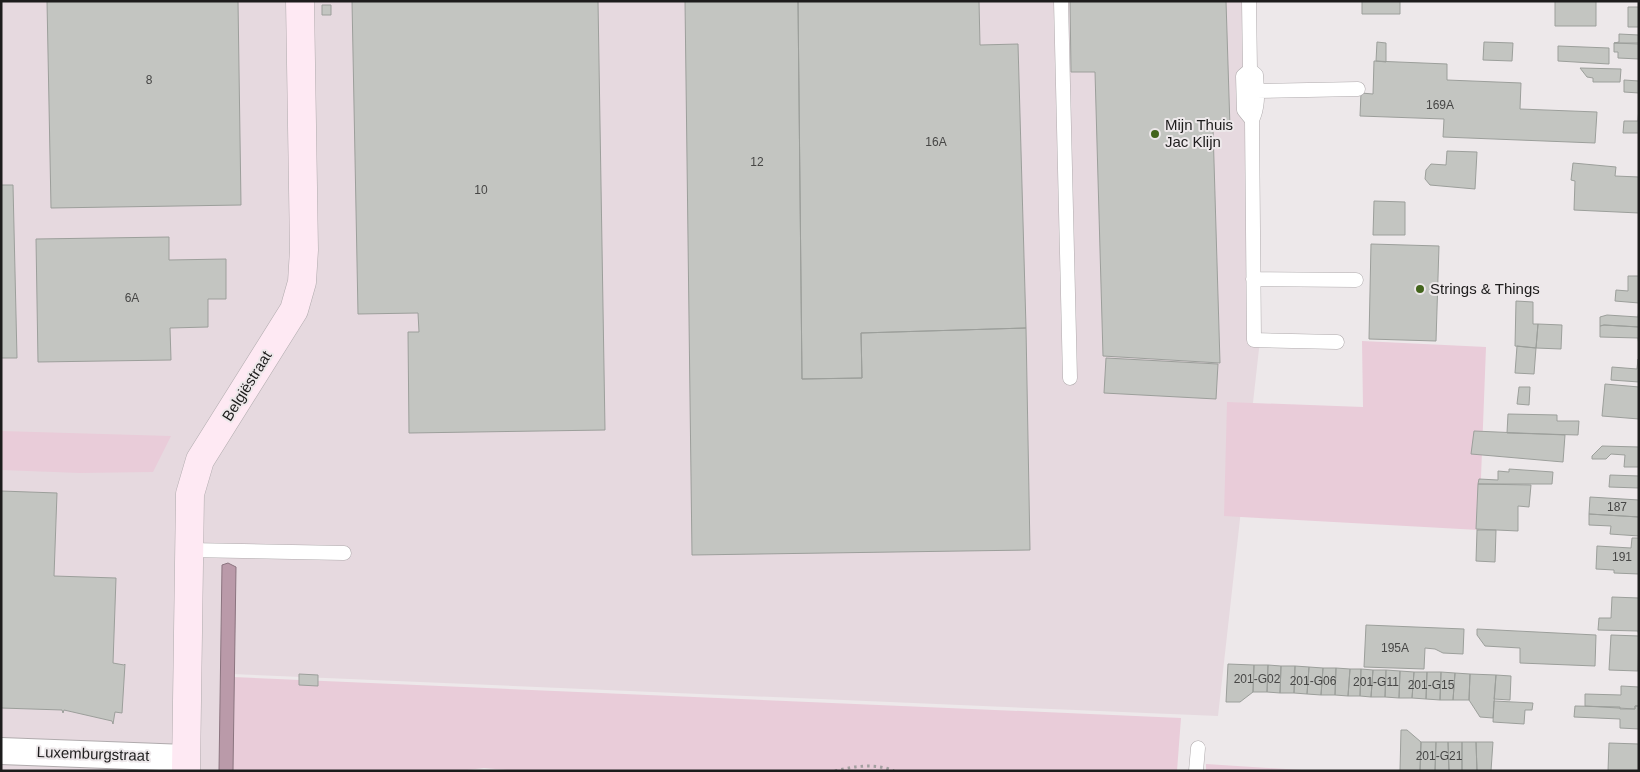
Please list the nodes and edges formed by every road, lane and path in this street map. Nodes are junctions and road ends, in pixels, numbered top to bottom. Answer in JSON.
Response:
{"nodes":[{"id":1,"x":300,"y":1,"type":"edge"},
{"id":2,"x":1061,"y":1,"type":"edge"},
{"id":3,"x":1249,"y":1,"type":"edge"},
{"id":4,"x":1250,"y":70,"type":"junction"},
{"id":5,"x":1358,"y":89,"type":"dead end"},
{"id":6,"x":1257,"y":92,"type":"junction"},
{"id":7,"x":1252,"y":120,"type":"junction"},
{"id":8,"x":1253,"y":280,"type":"junction"},
{"id":9,"x":1356,"y":280,"type":"dead end"},
{"id":10,"x":1337,"y":342,"type":"dead end"},
{"id":11,"x":1070,"y":378,"type":"dead end"},
{"id":12,"x":189,"y":550,"type":"junction"},
{"id":13,"x":344,"y":553,"type":"dead end"},
{"id":14,"x":1198,"y":748,"type":"dead end"},
{"id":15,"x":1,"y":751,"type":"edge"},
{"id":16,"x":186,"y":764,"type":"edge"},
{"id":17,"x":835,"y":771,"type":"edge"},
{"id":18,"x":894,"y":771,"type":"edge"},
{"id":19,"x":1196,"y":771,"type":"edge"}],
"edges":[{"from":1,"to":12,"type":"main road","name":"Belgiëstraat"},
{"from":2,"to":11,"type":"lane"},
{"from":3,"to":4,"type":"lane"},
{"from":4,"to":6,"type":"lane"},
{"from":4,"to":7,"type":"lane"},
{"from":5,"to":6,"type":"lane"},
{"from":6,"to":7,"type":"lane"},
{"from":7,"to":8,"type":"lane"},
{"from":8,"to":9,"type":"lane"},
{"from":8,"to":10,"type":"lane"},
{"from":12,"to":13,"type":"lane"},
{"from":12,"to":16,"type":"main road","name":"Belgiëstraat"},
{"from":14,"to":19,"type":"lane"},
{"from":15,"to":16,"type":"street","name":"Luxemburgstraat"},
{"from":17,"to":18,"type":"path"}]}
